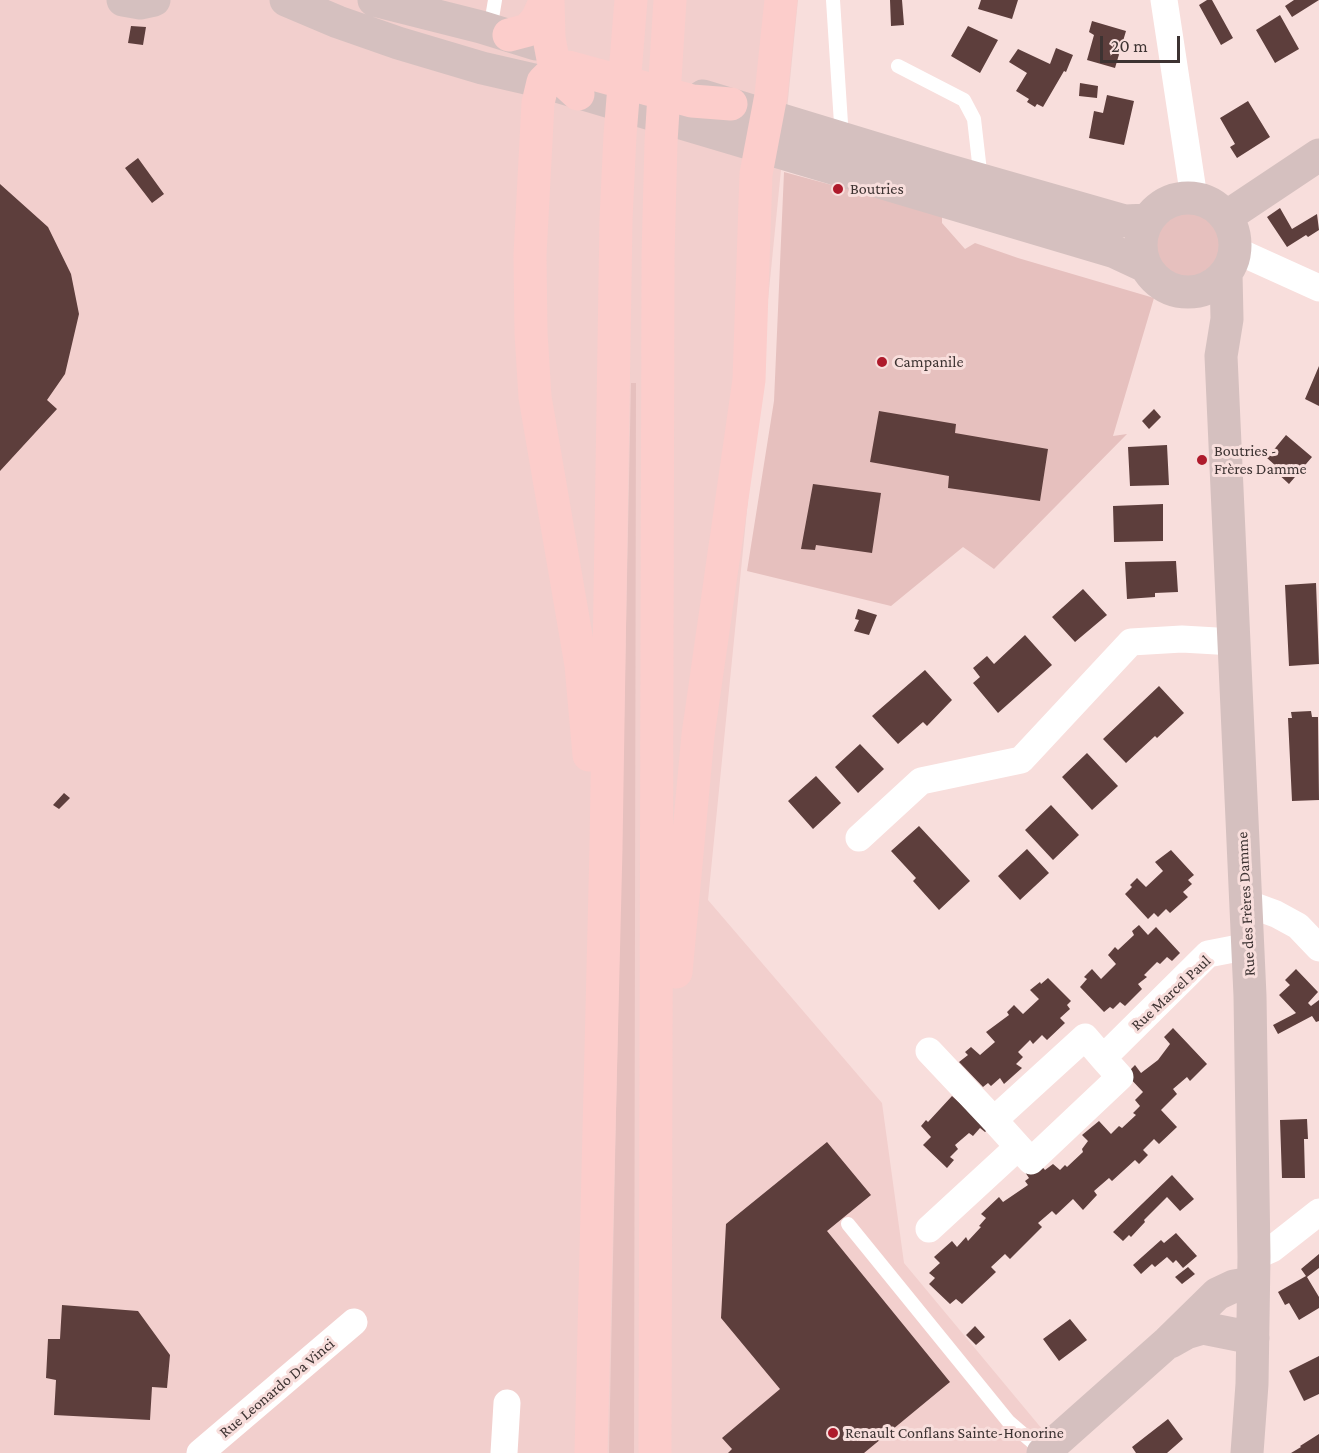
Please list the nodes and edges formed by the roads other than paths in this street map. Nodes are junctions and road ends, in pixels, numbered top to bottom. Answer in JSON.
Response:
{"nodes":[{"id":1,"x":123,"y":0,"type":"edge"},
{"id":2,"x":154,"y":0,"type":"edge"},
{"id":3,"x":286,"y":0,"type":"edge"},
{"id":4,"x":374,"y":0,"type":"edge"},
{"id":5,"x":547,"y":0,"type":"edge"},
{"id":6,"x":781,"y":0,"type":"edge"},
{"id":7,"x":833,"y":0,"type":"edge"},
{"id":8,"x":1164,"y":0,"type":"edge"},
{"id":9,"x":630,"y":8,"type":"edge"},
{"id":10,"x":669,"y":8,"type":"edge"},
{"id":11,"x":498,"y":22,"type":"edge"},
{"id":12,"x":898,"y":66,"type":"dead end"},
{"id":13,"x":563,"y":78,"type":"junction"},
{"id":14,"x":753,"y":105,"type":"junction"},
{"id":15,"x":842,"y":138,"type":"junction"},
{"id":16,"x":760,"y":148,"type":"junction"},
{"id":17,"x":1319,"y":155,"type":"edge"},
{"id":18,"x":852,"y":175,"type":"junction"},
{"id":19,"x":978,"y":196,"type":"junction"},
{"id":20,"x":1194,"y":198,"type":"junction"},
{"id":21,"x":1226,"y":217,"type":"junction"},
{"id":22,"x":1148,"y":220,"type":"junction"},
{"id":23,"x":1231,"y":261,"type":"junction"},
{"id":24,"x":1145,"y":266,"type":"junction"},
{"id":25,"x":1319,"y":288,"type":"edge"},
{"id":26,"x":1193,"y":292,"type":"junction"},
{"id":27,"x":1221,"y":356,"type":"junction"},
{"id":28,"x":1234,"y":642,"type":"junction"},
{"id":29,"x":859,"y":838,"type":"dead end"},
{"id":30,"x":606,"y":848,"type":"junction"},
{"id":31,"x":1246,"y":903,"type":"junction"},
{"id":32,"x":1249,"y":946,"type":"junction"},
{"id":33,"x":1319,"y":948,"type":"edge"},
{"id":34,"x":929,"y":1051,"type":"dead end"},
{"id":35,"x":1103,"y":1058,"type":"junction"},
{"id":36,"x":994,"y":1120,"type":"junction"},
{"id":37,"x":1018,"y":1147,"type":"junction"},
{"id":38,"x":656,"y":1196,"type":"junction"},
{"id":39,"x":1319,"y":1212,"type":"edge"},
{"id":40,"x":848,"y":1224,"type":"dead end"},
{"id":41,"x":929,"y":1230,"type":"dead end"},
{"id":42,"x":1253,"y":1270,"type":"junction"},
{"id":43,"x":354,"y":1322,"type":"dead end"},
{"id":44,"x":1253,"y":1338,"type":"junction"},
{"id":45,"x":1168,"y":1342,"type":"junction"},
{"id":46,"x":507,"y":1403,"type":"dead end"},
{"id":47,"x":200,"y":1453,"type":"edge"},
{"id":48,"x":504,"y":1453,"type":"edge"},
{"id":49,"x":591,"y":1453,"type":"edge"},
{"id":50,"x":655,"y":1453,"type":"edge"},
{"id":51,"x":1044,"y":1453,"type":"edge"},
{"id":52,"x":1247,"y":1453,"type":"edge"}],
"edges":[{"from":1,"to":2,"type":"street"},
{"from":3,"to":13,"type":"street"},
{"from":4,"to":11,"type":"street"},
{"from":5,"to":11,"type":"main road"},
{"from":5,"to":13,"type":"main road"},
{"from":6,"to":14,"type":"main road"},
{"from":7,"to":15,"type":"lane"},
{"from":8,"to":20,"type":"street"},
{"from":9,"to":30,"type":"main road"},
{"from":10,"to":38,"type":"main road"},
{"from":11,"to":13,"type":"street"},
{"from":12,"to":19,"type":"lane"},
{"from":13,"to":14,"type":"main road"},
{"from":13,"to":16,"type":"street"},
{"from":13,"to":30,"type":"main road"},
{"from":14,"to":15,"type":"street"},
{"from":14,"to":16,"type":"main road"},
{"from":15,"to":18,"type":"lane"},
{"from":15,"to":19,"type":"street"},
{"from":16,"to":18,"type":"street"},
{"from":16,"to":38,"type":"main road"},
{"from":17,"to":21,"type":"street"},
{"from":18,"to":19,"type":"street"},
{"from":19,"to":22,"type":"street"},
{"from":19,"to":24,"type":"street"},
{"from":20,"to":21,"type":"street"},
{"from":20,"to":22,"type":"street"},
{"from":21,"to":23,"type":"street","name":"Rue des Frères Damme"},
{"from":22,"to":24,"type":"street"},
{"from":23,"to":25,"type":"street"},
{"from":23,"to":26,"type":"street"},
{"from":23,"to":27,"type":"street","name":"Rue des Frères Damme"},
{"from":24,"to":26,"type":"street"},
{"from":26,"to":27,"type":"street","name":"Rue des Frères Damme"},
{"from":27,"to":28,"type":"street","name":"Rue des Frères Damme"},
{"from":28,"to":29,"type":"street"},
{"from":28,"to":31,"type":"street","name":"Rue des Frères Damme"},
{"from":30,"to":49,"type":"main road"},
{"from":31,"to":32,"type":"street","name":"Rue des Frères Damme"},
{"from":31,"to":33,"type":"street"},
{"from":32,"to":35,"type":"street","name":"Rue Marcel Paul"},
{"from":32,"to":42,"type":"street","name":"Rue des Frères Damme"},
{"from":34,"to":36,"type":"street"},
{"from":35,"to":36,"type":"street"},
{"from":35,"to":37,"type":"street"},
{"from":36,"to":37,"type":"street"},
{"from":37,"to":41,"type":"street"},
{"from":38,"to":50,"type":"main road"},
{"from":39,"to":42,"type":"street"},
{"from":40,"to":51,"type":"lane"},
{"from":42,"to":44,"type":"street","name":"Rue des Frères Damme"},
{"from":42,"to":45,"type":"street"},
{"from":43,"to":47,"type":"street","name":"Rue Leonardo Da Vinci"},
{"from":44,"to":45,"type":"street"},
{"from":44,"to":52,"type":"street","name":"Rue des Frères Damme"},
{"from":45,"to":51,"type":"street"},
{"from":46,"to":48,"type":"street"}]}
